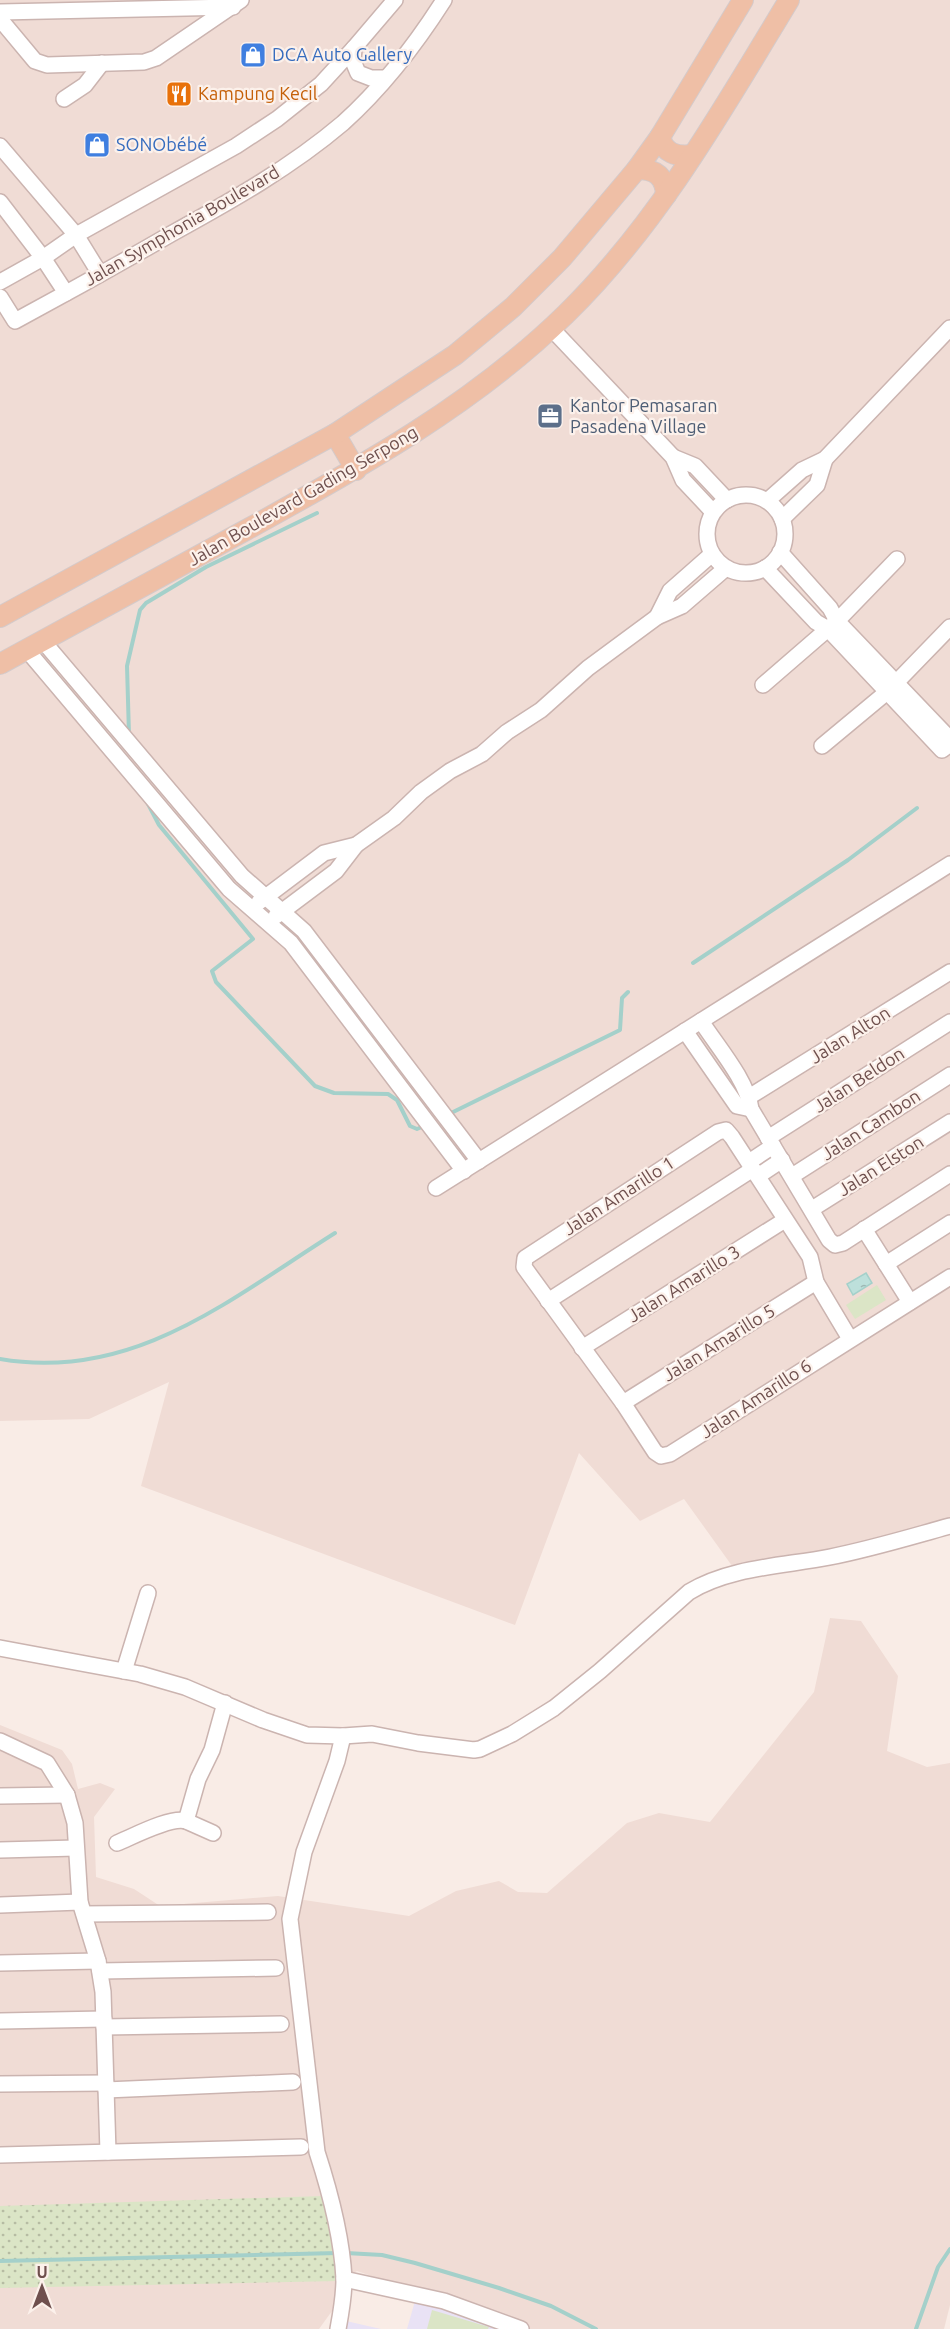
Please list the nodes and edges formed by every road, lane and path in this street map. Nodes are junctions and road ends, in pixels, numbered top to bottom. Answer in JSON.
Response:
{"nodes":[{"id":1,"x":395,"y":0,"type":"edge"},
{"id":2,"x":444,"y":0,"type":"edge"},
{"id":3,"x":743,"y":0,"type":"edge"},
{"id":4,"x":789,"y":0,"type":"edge"},
{"id":5,"x":237,"y":3,"type":"edge"},
{"id":6,"x":0,"y":12,"type":"edge"},
{"id":7,"x":0,"y":19,"type":"edge"},
{"id":8,"x":354,"y":48,"type":"junction"},
{"id":9,"x":102,"y":63,"type":"junction"},
{"id":10,"x":385,"y":78,"type":"junction"},
{"id":11,"x":64,"y":99,"type":"dead end"},
{"id":12,"x":660,"y":137,"type":"junction"},
{"id":13,"x":0,"y":146,"type":"edge"},
{"id":14,"x":692,"y":155,"type":"junction"},
{"id":15,"x":637,"y":169,"type":"junction"},
{"id":16,"x":666,"y":195,"type":"junction"},
{"id":17,"x":0,"y":202,"type":"edge"},
{"id":18,"x":76,"y":235,"type":"junction"},
{"id":19,"x":43,"y":258,"type":"junction"},
{"id":20,"x":100,"y":274,"type":"junction"},
{"id":21,"x":0,"y":282,"type":"edge"},
{"id":22,"x":66,"y":293,"type":"junction"},
{"id":23,"x":0,"y":297,"type":"edge"},
{"id":24,"x":551,"y":328,"type":"junction"},
{"id":25,"x":950,"y":328,"type":"edge"},
{"id":26,"x":335,"y":434,"type":"junction"},
{"id":27,"x":673,"y":458,"type":"junction"},
{"id":28,"x":825,"y":459,"type":"junction"},
{"id":29,"x":356,"y":470,"type":"junction"},
{"id":30,"x":727,"y":500,"type":"junction"},
{"id":31,"x":767,"y":501,"type":"junction"},
{"id":32,"x":713,"y":512,"type":"junction"},
{"id":33,"x":782,"y":519,"type":"junction"},
{"id":34,"x":780,"y":552,"type":"junction"},
{"id":35,"x":712,"y":554,"type":"junction"},
{"id":36,"x":897,"y":560,"type":"dead end"},
{"id":37,"x":726,"y":568,"type":"junction"},
{"id":38,"x":765,"y":568,"type":"junction"},
{"id":39,"x":0,"y":617,"type":"edge"},
{"id":40,"x":657,"y":617,"type":"junction"},
{"id":41,"x":832,"y":625,"type":"junction"},
{"id":42,"x":950,"y":627,"type":"edge"},
{"id":43,"x":34,"y":645,"type":"junction"},
{"id":44,"x":0,"y":664,"type":"edge"},
{"id":45,"x":763,"y":685,"type":"dead end"},
{"id":46,"x":892,"y":687,"type":"junction"},
{"id":47,"x":947,"y":744,"type":"edge"},
{"id":48,"x":822,"y":746,"type":"dead end"},
{"id":49,"x":356,"y":845,"type":"junction"},
{"id":50,"x":950,"y":864,"type":"edge"},
{"id":51,"x":266,"y":897,"type":"junction"},
{"id":52,"x":251,"y":908,"type":"junction"},
{"id":53,"x":282,"y":911,"type":"junction"},
{"id":54,"x":267,"y":922,"type":"junction"},
{"id":55,"x":950,"y":972,"type":"edge"},
{"id":56,"x":701,"y":1022,"type":"junction"},
{"id":57,"x":950,"y":1022,"type":"edge"},
{"id":58,"x":685,"y":1031,"type":"junction"},
{"id":59,"x":950,"y":1075,"type":"edge"},
{"id":60,"x":750,"y":1103,"type":"junction"},
{"id":61,"x":950,"y":1122,"type":"edge"},
{"id":62,"x":771,"y":1142,"type":"junction"},
{"id":63,"x":782,"y":1160,"type":"junction"},
{"id":64,"x":479,"y":1161,"type":"junction"},
{"id":65,"x":753,"y":1169,"type":"junction"},
{"id":66,"x":464,"y":1171,"type":"junction"},
{"id":67,"x":950,"y":1174,"type":"edge"},
{"id":68,"x":792,"y":1176,"type":"junction"},
{"id":69,"x":436,"y":1188,"type":"dead end"},
{"id":70,"x":812,"y":1209,"type":"junction"},
{"id":71,"x":785,"y":1220,"type":"junction"},
{"id":72,"x":950,"y":1223,"type":"edge"},
{"id":73,"x":864,"y":1229,"type":"junction"},
{"id":74,"x":886,"y":1264,"type":"junction"},
{"id":75,"x":950,"y":1277,"type":"edge"},
{"id":76,"x":816,"y":1282,"type":"junction"},
{"id":77,"x":548,"y":1301,"type":"junction"},
{"id":78,"x":910,"y":1302,"type":"junction"},
{"id":79,"x":850,"y":1339,"type":"junction"},
{"id":80,"x":582,"y":1348,"type":"junction"},
{"id":81,"x":622,"y":1403,"type":"junction"},
{"id":82,"x":950,"y":1526,"type":"edge"},
{"id":83,"x":148,"y":1593,"type":"dead end"},
{"id":84,"x":0,"y":1648,"type":"edge"},
{"id":85,"x":124,"y":1671,"type":"junction"},
{"id":86,"x":225,"y":1702,"type":"junction"},
{"id":87,"x":344,"y":1736,"type":"junction"},
{"id":88,"x":0,"y":1741,"type":"edge"},
{"id":89,"x":67,"y":1795,"type":"junction"},
{"id":90,"x":0,"y":1796,"type":"edge"},
{"id":91,"x":186,"y":1821,"type":"junction"},
{"id":92,"x":213,"y":1833,"type":"dead end"},
{"id":93,"x":117,"y":1843,"type":"dead end"},
{"id":94,"x":76,"y":1848,"type":"junction"},
{"id":95,"x":0,"y":1850,"type":"edge"},
{"id":96,"x":0,"y":1905,"type":"edge"},
{"id":97,"x":82,"y":1908,"type":"junction"},
{"id":98,"x":268,"y":1912,"type":"dead end"},
{"id":99,"x":0,"y":1963,"type":"edge"},
{"id":100,"x":99,"y":1966,"type":"junction"},
{"id":101,"x":276,"y":1968,"type":"dead end"},
{"id":102,"x":0,"y":2021,"type":"edge"},
{"id":103,"x":104,"y":2023,"type":"junction"},
{"id":104,"x":281,"y":2024,"type":"dead end"},
{"id":105,"x":293,"y":2082,"type":"dead end"},
{"id":106,"x":0,"y":2084,"type":"edge"},
{"id":107,"x":106,"y":2086,"type":"junction"},
{"id":108,"x":301,"y":2147,"type":"dead end"},
{"id":109,"x":108,"y":2152,"type":"junction"},
{"id":110,"x":0,"y":2155,"type":"edge"},
{"id":111,"x":343,"y":2272,"type":"junction"},
{"id":112,"x":338,"y":2329,"type":"edge"},
{"id":113,"x":521,"y":2329,"type":"edge"}],
"edges":[{"from":1,"to":8,"type":"street"},
{"from":2,"to":10,"type":"street","name":"Jalan Symphonia Boulevard"},
{"from":3,"to":12,"type":"main road","name":"Jalan Boulevard Gading Serpong"},
{"from":4,"to":14,"type":"main road","name":"Jalan Boulevard Gading Serpong"},
{"from":5,"to":6,"type":"street"},
{"from":5,"to":9,"type":"street"},
{"from":7,"to":9,"type":"street"},
{"from":8,"to":10,"type":"street"},
{"from":8,"to":18,"type":"street"},
{"from":9,"to":11,"type":"street"},
{"from":10,"to":20,"type":"street","name":"Jalan Symphonia Boulevard"},
{"from":12,"to":14,"type":"main road"},
{"from":12,"to":15,"type":"main road","name":"Jalan Boulevard Gading Serpong"},
{"from":13,"to":18,"type":"street"},
{"from":14,"to":16,"type":"main road","name":"Jalan Boulevard Gading Serpong"},
{"from":15,"to":16,"type":"main road"},
{"from":15,"to":26,"type":"main road","name":"Jalan Boulevard Gading Serpong"},
{"from":16,"to":24,"type":"main road","name":"Jalan Boulevard Gading Serpong"},
{"from":17,"to":19,"type":"street"},
{"from":18,"to":19,"type":"street"},
{"from":18,"to":20,"type":"street"},
{"from":19,"to":21,"type":"street"},
{"from":19,"to":22,"type":"street"},
{"from":20,"to":22,"type":"street","name":"Jalan Symphonia Boulevard"},
{"from":22,"to":23,"type":"street","name":"Jalan Symphonia Boulevard"},
{"from":24,"to":27,"type":"street"},
{"from":24,"to":29,"type":"main road","name":"Jalan Boulevard Gading Serpong"},
{"from":25,"to":28,"type":"street"},
{"from":26,"to":29,"type":"main road"},
{"from":26,"to":39,"type":"main road","name":"Jalan Boulevard Gading Serpong"},
{"from":27,"to":30,"type":"street"},
{"from":27,"to":32,"type":"street"},
{"from":28,"to":31,"type":"street"},
{"from":28,"to":33,"type":"street"},
{"from":29,"to":43,"type":"main road","name":"Jalan Boulevard Gading Serpong"},
{"from":30,"to":31,"type":"street"},
{"from":30,"to":32,"type":"street"},
{"from":31,"to":33,"type":"street"},
{"from":32,"to":35,"type":"street"},
{"from":33,"to":34,"type":"street"},
{"from":34,"to":38,"type":"street"},
{"from":34,"to":41,"type":"street"},
{"from":35,"to":37,"type":"street"},
{"from":35,"to":40,"type":"street"},
{"from":36,"to":41,"type":"street"},
{"from":37,"to":38,"type":"street"},
{"from":37,"to":40,"type":"street"},
{"from":38,"to":41,"type":"street"},
{"from":40,"to":49,"type":"street"},
{"from":41,"to":45,"type":"street"},
{"from":41,"to":46,"type":"street"},
{"from":42,"to":46,"type":"street"},
{"from":43,"to":44,"type":"main road","name":"Jalan Boulevard Gading Serpong"},
{"from":43,"to":51,"type":"street"},
{"from":43,"to":52,"type":"street"},
{"from":46,"to":47,"type":"street"},
{"from":46,"to":48,"type":"street"},
{"from":49,"to":51,"type":"street"},
{"from":49,"to":53,"type":"street"},
{"from":50,"to":56,"type":"street"},
{"from":51,"to":52,"type":"street"},
{"from":51,"to":53,"type":"street"},
{"from":52,"to":54,"type":"street"},
{"from":53,"to":54,"type":"street"},
{"from":53,"to":64,"type":"street"},
{"from":54,"to":66,"type":"street"},
{"from":55,"to":60,"type":"street","name":"Jalan Alton"},
{"from":56,"to":58,"type":"street"},
{"from":56,"to":60,"type":"street"},
{"from":57,"to":62,"type":"street","name":"Jalan Beldon"},
{"from":58,"to":60,"type":"street"},
{"from":58,"to":64,"type":"street"},
{"from":59,"to":68,"type":"street","name":"Jalan Cambon"},
{"from":60,"to":62,"type":"street"},
{"from":61,"to":70,"type":"street","name":"Jalan Elston"},
{"from":62,"to":63,"type":"street"},
{"from":62,"to":65,"type":"street","name":"Jalan Beldon"},
{"from":63,"to":65,"type":"street"},
{"from":63,"to":68,"type":"street"},
{"from":64,"to":66,"type":"street"},
{"from":65,"to":71,"type":"street"},
{"from":65,"to":77,"type":"street"},
{"from":65,"to":77,"type":"street","name":"Jalan Amarillo 1"},
{"from":66,"to":69,"type":"street"},
{"from":67,"to":73,"type":"street"},
{"from":68,"to":70,"type":"street"},
{"from":70,"to":73,"type":"street"},
{"from":71,"to":76,"type":"street"},
{"from":71,"to":80,"type":"street","name":"Jalan Amarillo 3"},
{"from":72,"to":74,"type":"street"},
{"from":73,"to":74,"type":"street"},
{"from":74,"to":78,"type":"street"},
{"from":75,"to":78,"type":"street","name":"Jalan Amarillo 6"},
{"from":76,"to":79,"type":"street"},
{"from":76,"to":81,"type":"street","name":"Jalan Amarillo 5"},
{"from":77,"to":80,"type":"street"},
{"from":78,"to":79,"type":"street","name":"Jalan Amarillo 6"},
{"from":79,"to":81,"type":"street","name":"Jalan Amarillo 6"},
{"from":80,"to":81,"type":"street"},
{"from":82,"to":87,"type":"street"},
{"from":83,"to":85,"type":"street"},
{"from":84,"to":85,"type":"street"},
{"from":85,"to":86,"type":"street"},
{"from":86,"to":87,"type":"street"},
{"from":86,"to":91,"type":"street"},
{"from":87,"to":111,"type":"street"},
{"from":88,"to":89,"type":"street"},
{"from":89,"to":90,"type":"street"},
{"from":89,"to":94,"type":"street"},
{"from":91,"to":92,"type":"street"},
{"from":91,"to":93,"type":"street"},
{"from":94,"to":95,"type":"street"},
{"from":94,"to":97,"type":"street"},
{"from":96,"to":97,"type":"street"},
{"from":97,"to":98,"type":"street"},
{"from":97,"to":100,"type":"street"},
{"from":99,"to":100,"type":"street"},
{"from":100,"to":101,"type":"street"},
{"from":100,"to":103,"type":"street"},
{"from":102,"to":103,"type":"street"},
{"from":103,"to":104,"type":"street"},
{"from":103,"to":107,"type":"street"},
{"from":105,"to":107,"type":"street"},
{"from":106,"to":107,"type":"street"},
{"from":107,"to":109,"type":"street"},
{"from":108,"to":109,"type":"street"},
{"from":109,"to":110,"type":"street"},
{"from":111,"to":112,"type":"street"},
{"from":111,"to":113,"type":"street"}]}
